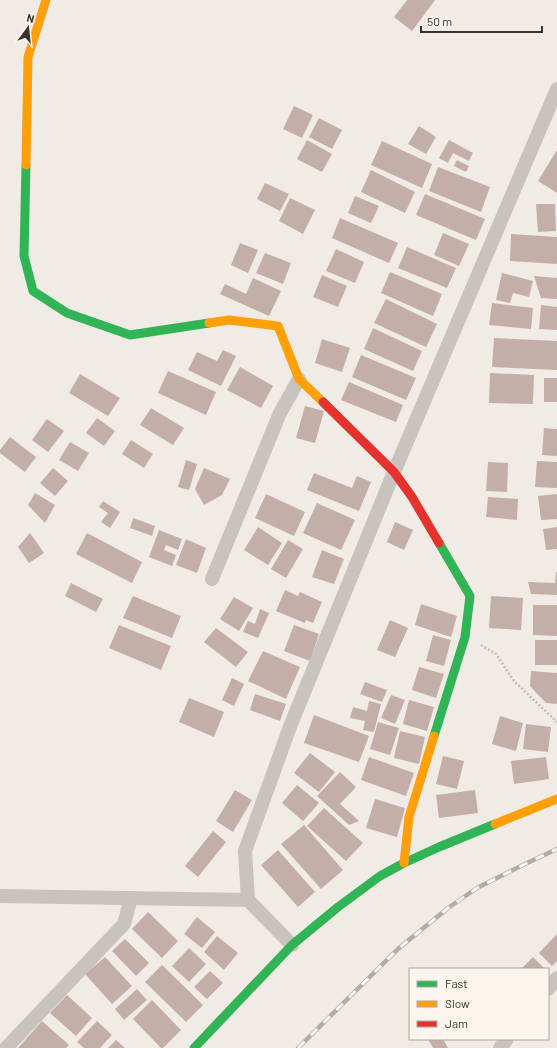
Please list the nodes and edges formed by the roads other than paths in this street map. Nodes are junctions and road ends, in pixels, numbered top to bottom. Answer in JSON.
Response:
{"nodes":[{"id":1,"x":46,"y":0,"type":"edge"},
{"id":2,"x":557,"y":89,"type":"edge"},
{"id":3,"x":299,"y":378,"type":"junction"},
{"id":4,"x":394,"y":472,"type":"junction"},
{"id":5,"x":212,"y":579,"type":"dead end"},
{"id":6,"x":557,"y":799,"type":"edge"},
{"id":7,"x":404,"y":863,"type":"junction"},
{"id":8,"x":0,"y":896,"type":"edge"},
{"id":9,"x":131,"y":898,"type":"junction"},
{"id":10,"x":248,"y":900,"type":"junction"},
{"id":11,"x":292,"y":945,"type":"junction"},
{"id":12,"x":557,"y":978,"type":"edge"},
{"id":13,"x":549,"y":988,"type":"edge"},
{"id":14,"x":506,"y":1040,"type":"edge"},
{"id":15,"x":6,"y":1048,"type":"edge"},
{"id":16,"x":194,"y":1048,"type":"edge"},
{"id":17,"x":500,"y":1048,"type":"edge"}],
"edges":[{"from":1,"to":3,"type":"street"},
{"from":2,"to":4,"type":"street"},
{"from":3,"to":4,"type":"street"},
{"from":3,"to":5,"type":"street"},
{"from":4,"to":7,"type":"street"},
{"from":4,"to":10,"type":"street"},
{"from":6,"to":7,"type":"street"},
{"from":7,"to":11,"type":"street"},
{"from":8,"to":9,"type":"street"},
{"from":9,"to":10,"type":"street"},
{"from":9,"to":15,"type":"street"},
{"from":10,"to":11,"type":"street"},
{"from":11,"to":16,"type":"street"},
{"from":12,"to":13,"type":"street"},
{"from":14,"to":17,"type":"street"}]}
